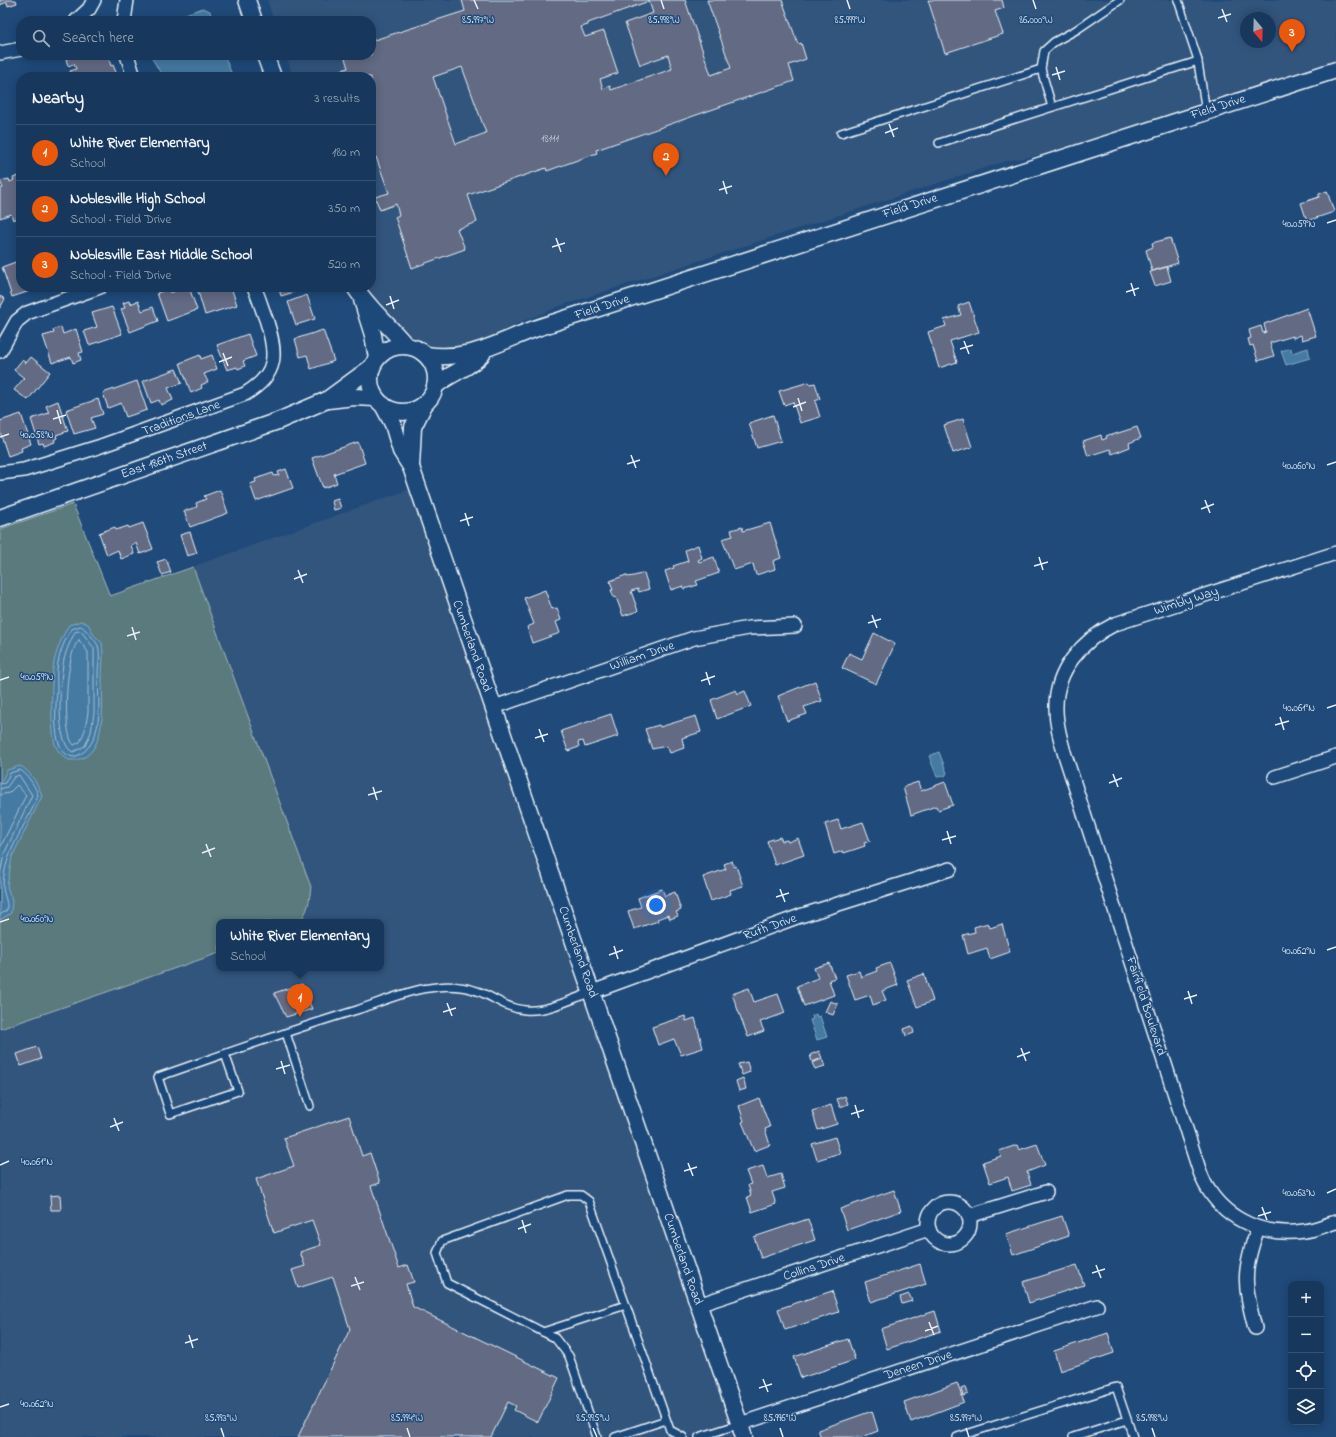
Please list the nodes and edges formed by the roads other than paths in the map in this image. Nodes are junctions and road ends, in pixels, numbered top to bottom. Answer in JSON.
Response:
{"nodes":[{"id":1,"x":94,"y":0,"type":"edge"},
{"id":2,"x":127,"y":0,"type":"edge"},
{"id":3,"x":246,"y":0,"type":"edge"},
{"id":4,"x":1120,"y":0,"type":"edge"},
{"id":5,"x":1178,"y":0,"type":"edge"},
{"id":6,"x":81,"y":16,"type":"edge"},
{"id":7,"x":125,"y":16,"type":"edge"},
{"id":8,"x":252,"y":16,"type":"edge"},
{"id":9,"x":16,"y":50,"type":"edge"},
{"id":10,"x":0,"y":53,"type":"edge"},
{"id":11,"x":129,"y":60,"type":"edge"},
{"id":12,"x":267,"y":60,"type":"edge"},
{"id":13,"x":1198,"y":62,"type":"junction"},
{"id":14,"x":1040,"y":69,"type":"junction"},
{"id":15,"x":1336,"y":70,"type":"edge"},
{"id":16,"x":132,"y":72,"type":"edge"},
{"id":17,"x":271,"y":72,"type":"edge"},
{"id":18,"x":1052,"y":107,"type":"junction"},
{"id":19,"x":1206,"y":111,"type":"junction"},
{"id":20,"x":841,"y":133,"type":"dead end"},
{"id":21,"x":938,"y":143,"type":"dead end"},
{"id":22,"x":86,"y":292,"type":"edge"},
{"id":23,"x":256,"y":292,"type":"edge"},
{"id":24,"x":358,"y":292,"type":"edge"},
{"id":25,"x":406,"y":346,"type":"junction"},
{"id":26,"x":486,"y":350,"type":"junction"},
{"id":27,"x":0,"y":351,"type":"edge"},
{"id":28,"x":426,"y":355,"type":"junction"},
{"id":29,"x":374,"y":362,"type":"junction"},
{"id":30,"x":435,"y":386,"type":"junction"},
{"id":31,"x":327,"y":400,"type":"junction"},
{"id":32,"x":379,"y":401,"type":"junction"},
{"id":33,"x":424,"y":404,"type":"junction"},
{"id":34,"x":411,"y":467,"type":"junction"},
{"id":35,"x":0,"y":474,"type":"edge"},
{"id":36,"x":0,"y":518,"type":"edge"},
{"id":37,"x":1336,"y":553,"type":"edge"},
{"id":38,"x":796,"y":626,"type":"dead end"},
{"id":39,"x":1060,"y":683,"type":"joint"},
{"id":40,"x":494,"y":708,"type":"junction"},
{"id":41,"x":1336,"y":757,"type":"edge"},
{"id":42,"x":1275,"y":777,"type":"dead end"},
{"id":43,"x":950,"y":868,"type":"dead end"},
{"id":44,"x":592,"y":992,"type":"junction"},
{"id":45,"x":286,"y":1033,"type":"junction"},
{"id":46,"x":225,"y":1054,"type":"junction"},
{"id":47,"x":310,"y":1106,"type":"dead end"},
{"id":48,"x":1046,"y":1192,"type":"dead end"},
{"id":49,"x":969,"y":1216,"type":"junction"},
{"id":50,"x":1336,"y":1222,"type":"edge"},
{"id":51,"x":1258,"y":1228,"type":"junction"},
{"id":52,"x":929,"y":1229,"type":"junction"},
{"id":53,"x":626,"y":1305,"type":"junction"},
{"id":54,"x":698,"y":1305,"type":"junction"},
{"id":55,"x":1097,"y":1306,"type":"dead end"},
{"id":56,"x":1255,"y":1328,"type":"dead end"},
{"id":57,"x":544,"y":1332,"type":"junction"},
{"id":58,"x":666,"y":1420,"type":"junction"},
{"id":59,"x":1127,"y":1420,"type":"junction"},
{"id":60,"x":742,"y":1431,"type":"edge"},
{"id":61,"x":671,"y":1433,"type":"edge"},
{"id":62,"x":597,"y":1437,"type":"edge"},
{"id":63,"x":615,"y":1437,"type":"edge"},
{"id":64,"x":683,"y":1437,"type":"edge"},
{"id":65,"x":699,"y":1437,"type":"edge"},
{"id":66,"x":957,"y":1437,"type":"edge"},
{"id":67,"x":1073,"y":1437,"type":"edge"},
{"id":68,"x":1133,"y":1437,"type":"edge"}],
"edges":[{"from":1,"to":6,"type":"street"},
{"from":2,"to":7,"type":"street"},
{"from":3,"to":8,"type":"street"},
{"from":4,"to":14,"type":"lane"},
{"from":5,"to":13,"type":"lane"},
{"from":9,"to":10,"type":"street"},
{"from":11,"to":16,"type":"street"},
{"from":12,"to":17,"type":"street"},
{"from":13,"to":18,"type":"lane"},
{"from":13,"to":19,"type":"lane"},
{"from":14,"to":18,"type":"lane"},
{"from":14,"to":20,"type":"lane"},
{"from":15,"to":19,"type":"street","name":"Field Drive"},
{"from":18,"to":21,"type":"lane"},
{"from":19,"to":26,"type":"street","name":"Field Drive"},
{"from":22,"to":27,"type":"street"},
{"from":23,"to":35,"type":"street","name":"Traditions Lane"},
{"from":24,"to":25,"type":"street"},
{"from":24,"to":29,"type":"street"},
{"from":25,"to":28,"type":"street"},
{"from":25,"to":29,"type":"street"},
{"from":26,"to":28,"type":"street"},
{"from":26,"to":30,"type":"street"},
{"from":28,"to":30,"type":"street"},
{"from":29,"to":31,"type":"street","name":"East 186th Street"},
{"from":29,"to":32,"type":"street"},
{"from":30,"to":33,"type":"street"},
{"from":31,"to":32,"type":"street","name":"East 186th Street"},
{"from":31,"to":36,"type":"street","name":"East 186th Street"},
{"from":32,"to":33,"type":"street"},
{"from":32,"to":34,"type":"street","name":"Cumberland Road"},
{"from":33,"to":34,"type":"street","name":"Cumberland Road"},
{"from":34,"to":40,"type":"street","name":"Cumberland Road"},
{"from":37,"to":39,"type":"street","name":"Wimbly Way"},
{"from":38,"to":40,"type":"street","name":"William Drive"},
{"from":39,"to":51,"type":"street","name":"Fairfield Boulevard"},
{"from":40,"to":44,"type":"street","name":"Cumberland Road"},
{"from":41,"to":42,"type":"street"},
{"from":43,"to":44,"type":"street","name":"Ruth Drive"},
{"from":44,"to":45,"type":"lane"},
{"from":44,"to":54,"type":"street","name":"Cumberland Road"},
{"from":45,"to":46,"type":"lane"},
{"from":45,"to":47,"type":"lane"},
{"from":46,"to":46,"type":"lane"},
{"from":48,"to":49,"type":"street"},
{"from":49,"to":52,"type":"street"},
{"from":49,"to":52,"type":"street"},
{"from":50,"to":51,"type":"street","name":"Fairfield Boulevard"},
{"from":51,"to":56,"type":"street"},
{"from":52,"to":54,"type":"street","name":"Collins Drive"},
{"from":53,"to":57,"type":"lane"},
{"from":53,"to":57,"type":"lane"},
{"from":53,"to":58,"type":"lane"},
{"from":54,"to":60,"type":"street","name":"Cumberland Road"},
{"from":55,"to":60,"type":"street","name":"Deneen Drive"},
{"from":57,"to":62,"type":"lane"},
{"from":58,"to":61,"type":"lane"},
{"from":58,"to":63,"type":"lane"},
{"from":59,"to":66,"type":"lane"},
{"from":59,"to":67,"type":"lane"},
{"from":59,"to":68,"type":"lane"},
{"from":60,"to":65,"type":"lane"},
{"from":61,"to":64,"type":"lane"}]}
